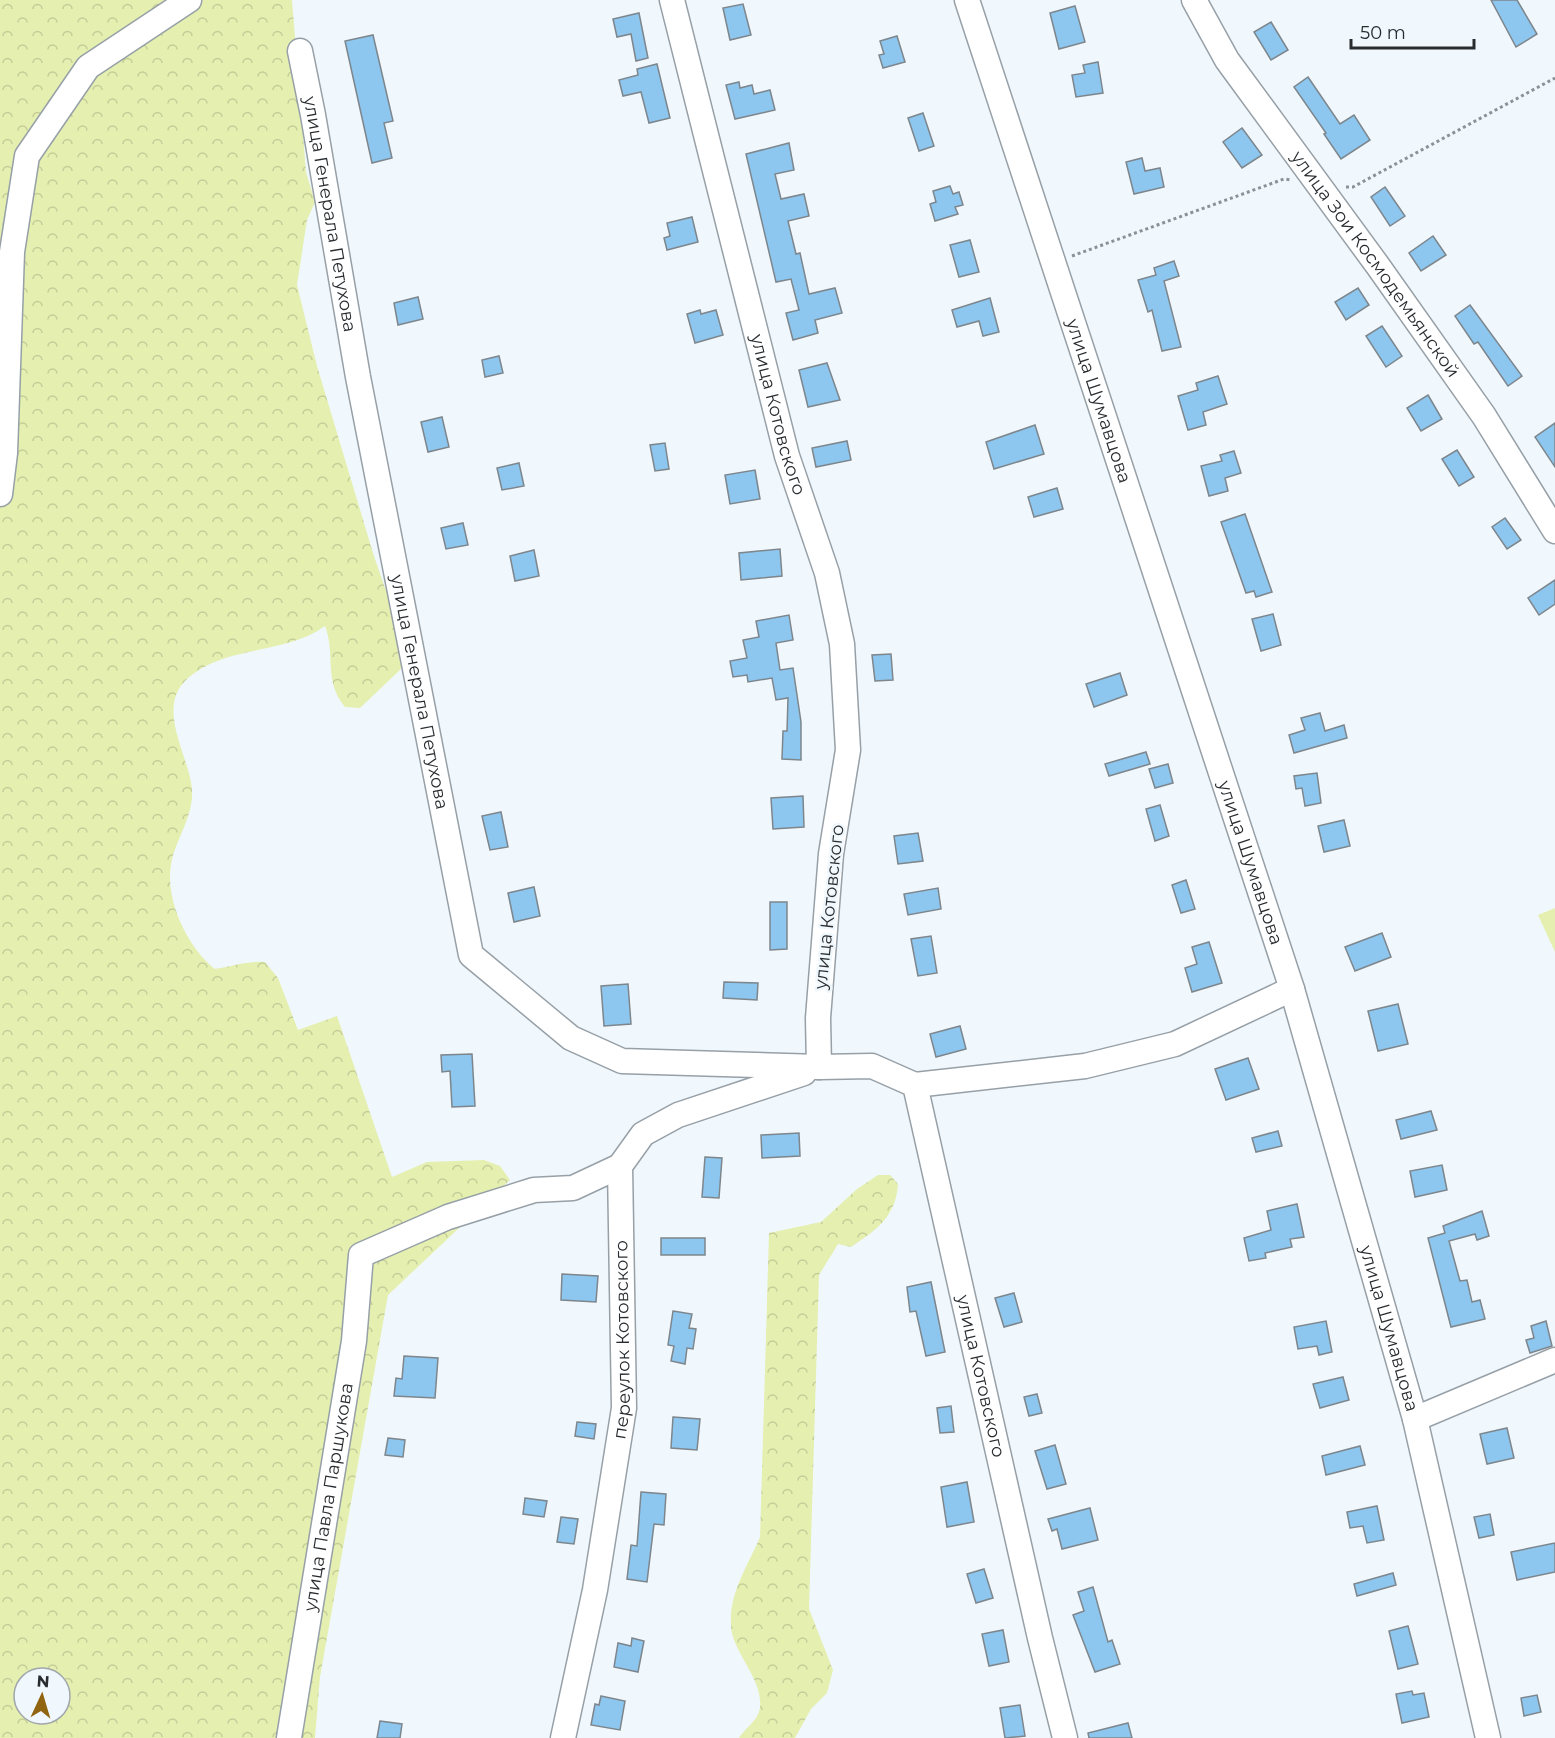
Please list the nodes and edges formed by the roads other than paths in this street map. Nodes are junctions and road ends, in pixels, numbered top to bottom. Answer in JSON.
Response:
{"nodes":[{"id":1,"x":189,"y":0,"type":"edge"},
{"id":2,"x":672,"y":0,"type":"edge"},
{"id":3,"x":967,"y":0,"type":"edge"},
{"id":4,"x":1194,"y":0,"type":"edge"},
{"id":5,"x":300,"y":51,"type":"dead end"},
{"id":6,"x":0,"y":494,"type":"edge"},
{"id":7,"x":1555,"y":531,"type":"edge"},
{"id":8,"x":1292,"y":989,"type":"junction"},
{"id":9,"x":819,"y":1067,"type":"junction"},
{"id":10,"x":915,"y":1085,"type":"junction"},
{"id":11,"x":620,"y":1166,"type":"junction"},
{"id":12,"x":1555,"y":1360,"type":"edge"},
{"id":13,"x":1415,"y":1419,"type":"junction"},
{"id":14,"x":290,"y":1738,"type":"edge"},
{"id":15,"x":563,"y":1738,"type":"edge"},
{"id":16,"x":1065,"y":1738,"type":"edge"},
{"id":17,"x":1488,"y":1738,"type":"edge"}],
"edges":[{"from":1,"to":6,"type":"street"},
{"from":2,"to":9,"type":"street","name":"улица Котовского"},
{"from":3,"to":8,"type":"street","name":"улица Шумавцова"},
{"from":4,"to":7,"type":"street","name":"улица Зои Космодемьянской"},
{"from":5,"to":9,"type":"street","name":"улица Генерала Петухова"},
{"from":8,"to":10,"type":"street"},
{"from":8,"to":13,"type":"street","name":"улица Шумавцова"},
{"from":9,"to":10,"type":"street"},
{"from":9,"to":11,"type":"street"},
{"from":10,"to":16,"type":"street","name":"улица Котовского"},
{"from":11,"to":14,"type":"street","name":"улица Павла Паршукова"},
{"from":11,"to":15,"type":"street","name":"переулок Котовского"},
{"from":12,"to":13,"type":"street"},
{"from":13,"to":17,"type":"street","name":"улица Шумавцова"}]}
